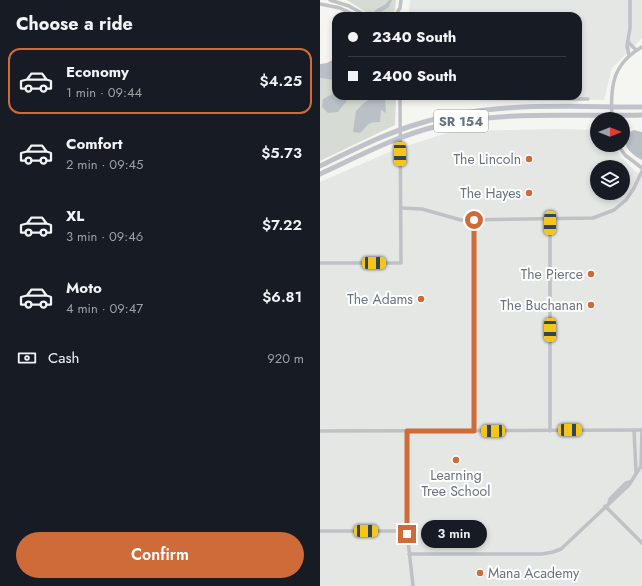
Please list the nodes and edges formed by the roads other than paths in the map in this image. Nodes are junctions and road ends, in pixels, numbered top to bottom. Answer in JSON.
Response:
{"nodes":[{"id":1,"x":330,"y":0,"type":"edge"},
{"id":2,"x":401,"y":0,"type":"edge"},
{"id":3,"x":630,"y":0,"type":"edge"},
{"id":4,"x":320,"y":4,"type":"edge"},
{"id":5,"x":348,"y":12,"type":"edge"},
{"id":6,"x":360,"y":12,"type":"edge"},
{"id":7,"x":398,"y":12,"type":"edge"},
{"id":8,"x":628,"y":42,"type":"junction"},
{"id":9,"x":642,"y":47,"type":"edge"},
{"id":10,"x":636,"y":50,"type":"junction"},
{"id":11,"x":629,"y":56,"type":"junction"},
{"id":12,"x":582,"y":99,"type":"edge"},
{"id":13,"x":588,"y":99,"type":"dead end"},
{"id":14,"x":400,"y":100,"type":"edge"},
{"id":15,"x":612,"y":107,"type":"junction"},
{"id":16,"x":642,"y":107,"type":"edge"},
{"id":17,"x":612,"y":112,"type":"edge"},
{"id":18,"x":590,"y":116,"type":"edge"},
{"id":19,"x":630,"y":116,"type":"edge"},
{"id":20,"x":642,"y":116,"type":"edge"},
{"id":21,"x":400,"y":130,"type":"junction"},
{"id":22,"x":400,"y":137,"type":"junction"},
{"id":23,"x":623,"y":152,"type":"edge"},
{"id":24,"x":320,"y":166,"type":"edge"},
{"id":25,"x":642,"y":170,"type":"edge"},
{"id":26,"x":320,"y":174,"type":"edge"},
{"id":27,"x":401,"y":208,"type":"junction"},
{"id":28,"x":550,"y":219,"type":"junction"},
{"id":29,"x":474,"y":220,"type":"junction"},
{"id":30,"x":320,"y":263,"type":"edge"},
{"id":31,"x":634,"y":430,"type":"junction"},
{"id":32,"x":642,"y":430,"type":"edge"},
{"id":33,"x":320,"y":431,"type":"edge"},
{"id":34,"x":407,"y":431,"type":"junction"},
{"id":35,"x":474,"y":431,"type":"junction"},
{"id":36,"x":550,"y":431,"type":"junction"},
{"id":37,"x":636,"y":472,"type":"junction"},
{"id":38,"x":606,"y":506,"type":"junction"},
{"id":39,"x":407,"y":530,"type":"junction"},
{"id":40,"x":320,"y":531,"type":"edge"},
{"id":41,"x":642,"y":543,"type":"edge"},
{"id":42,"x":409,"y":554,"type":"junction"},
{"id":43,"x":413,"y":586,"type":"edge"}],
"edges":[{"from":1,"to":6,"type":"street"},
{"from":2,"to":7,"type":"street"},
{"from":3,"to":8,"type":"street"},
{"from":4,"to":5,"type":"street"},
{"from":8,"to":10,"type":"street"},
{"from":8,"to":11,"type":"street"},
{"from":9,"to":10,"type":"street"},
{"from":10,"to":11,"type":"street"},
{"from":11,"to":15,"type":"street"},
{"from":12,"to":13,"type":"street"},
{"from":14,"to":21,"type":"street"},
{"from":15,"to":16,"type":"highway","number":"SR 154"},
{"from":15,"to":17,"type":"street"},
{"from":15,"to":21,"type":"highway","number":"SR 154"},
{"from":18,"to":22,"type":"highway","number":"SR 154"},
{"from":19,"to":20,"type":"highway","number":"SR 154"},
{"from":21,"to":22,"type":"street"},
{"from":21,"to":24,"type":"highway","number":"SR 154"},
{"from":22,"to":26,"type":"highway","number":"SR 154"},
{"from":22,"to":27,"type":"street"},
{"from":23,"to":25,"type":"street"},
{"from":25,"to":28,"type":"street"},
{"from":27,"to":29,"type":"street"},
{"from":27,"to":30,"type":"street"},
{"from":28,"to":29,"type":"street"},
{"from":28,"to":36,"type":"street"},
{"from":29,"to":35,"type":"street"},
{"from":31,"to":32,"type":"street"},
{"from":31,"to":36,"type":"street"},
{"from":31,"to":37,"type":"street"},
{"from":32,"to":37,"type":"street"},
{"from":33,"to":34,"type":"street"},
{"from":34,"to":35,"type":"street"},
{"from":34,"to":39,"type":"street"},
{"from":35,"to":36,"type":"street"},
{"from":37,"to":38,"type":"street"},
{"from":38,"to":41,"type":"street"},
{"from":38,"to":42,"type":"street"},
{"from":39,"to":40,"type":"street"},
{"from":39,"to":42,"type":"street"},
{"from":42,"to":43,"type":"street"}]}
